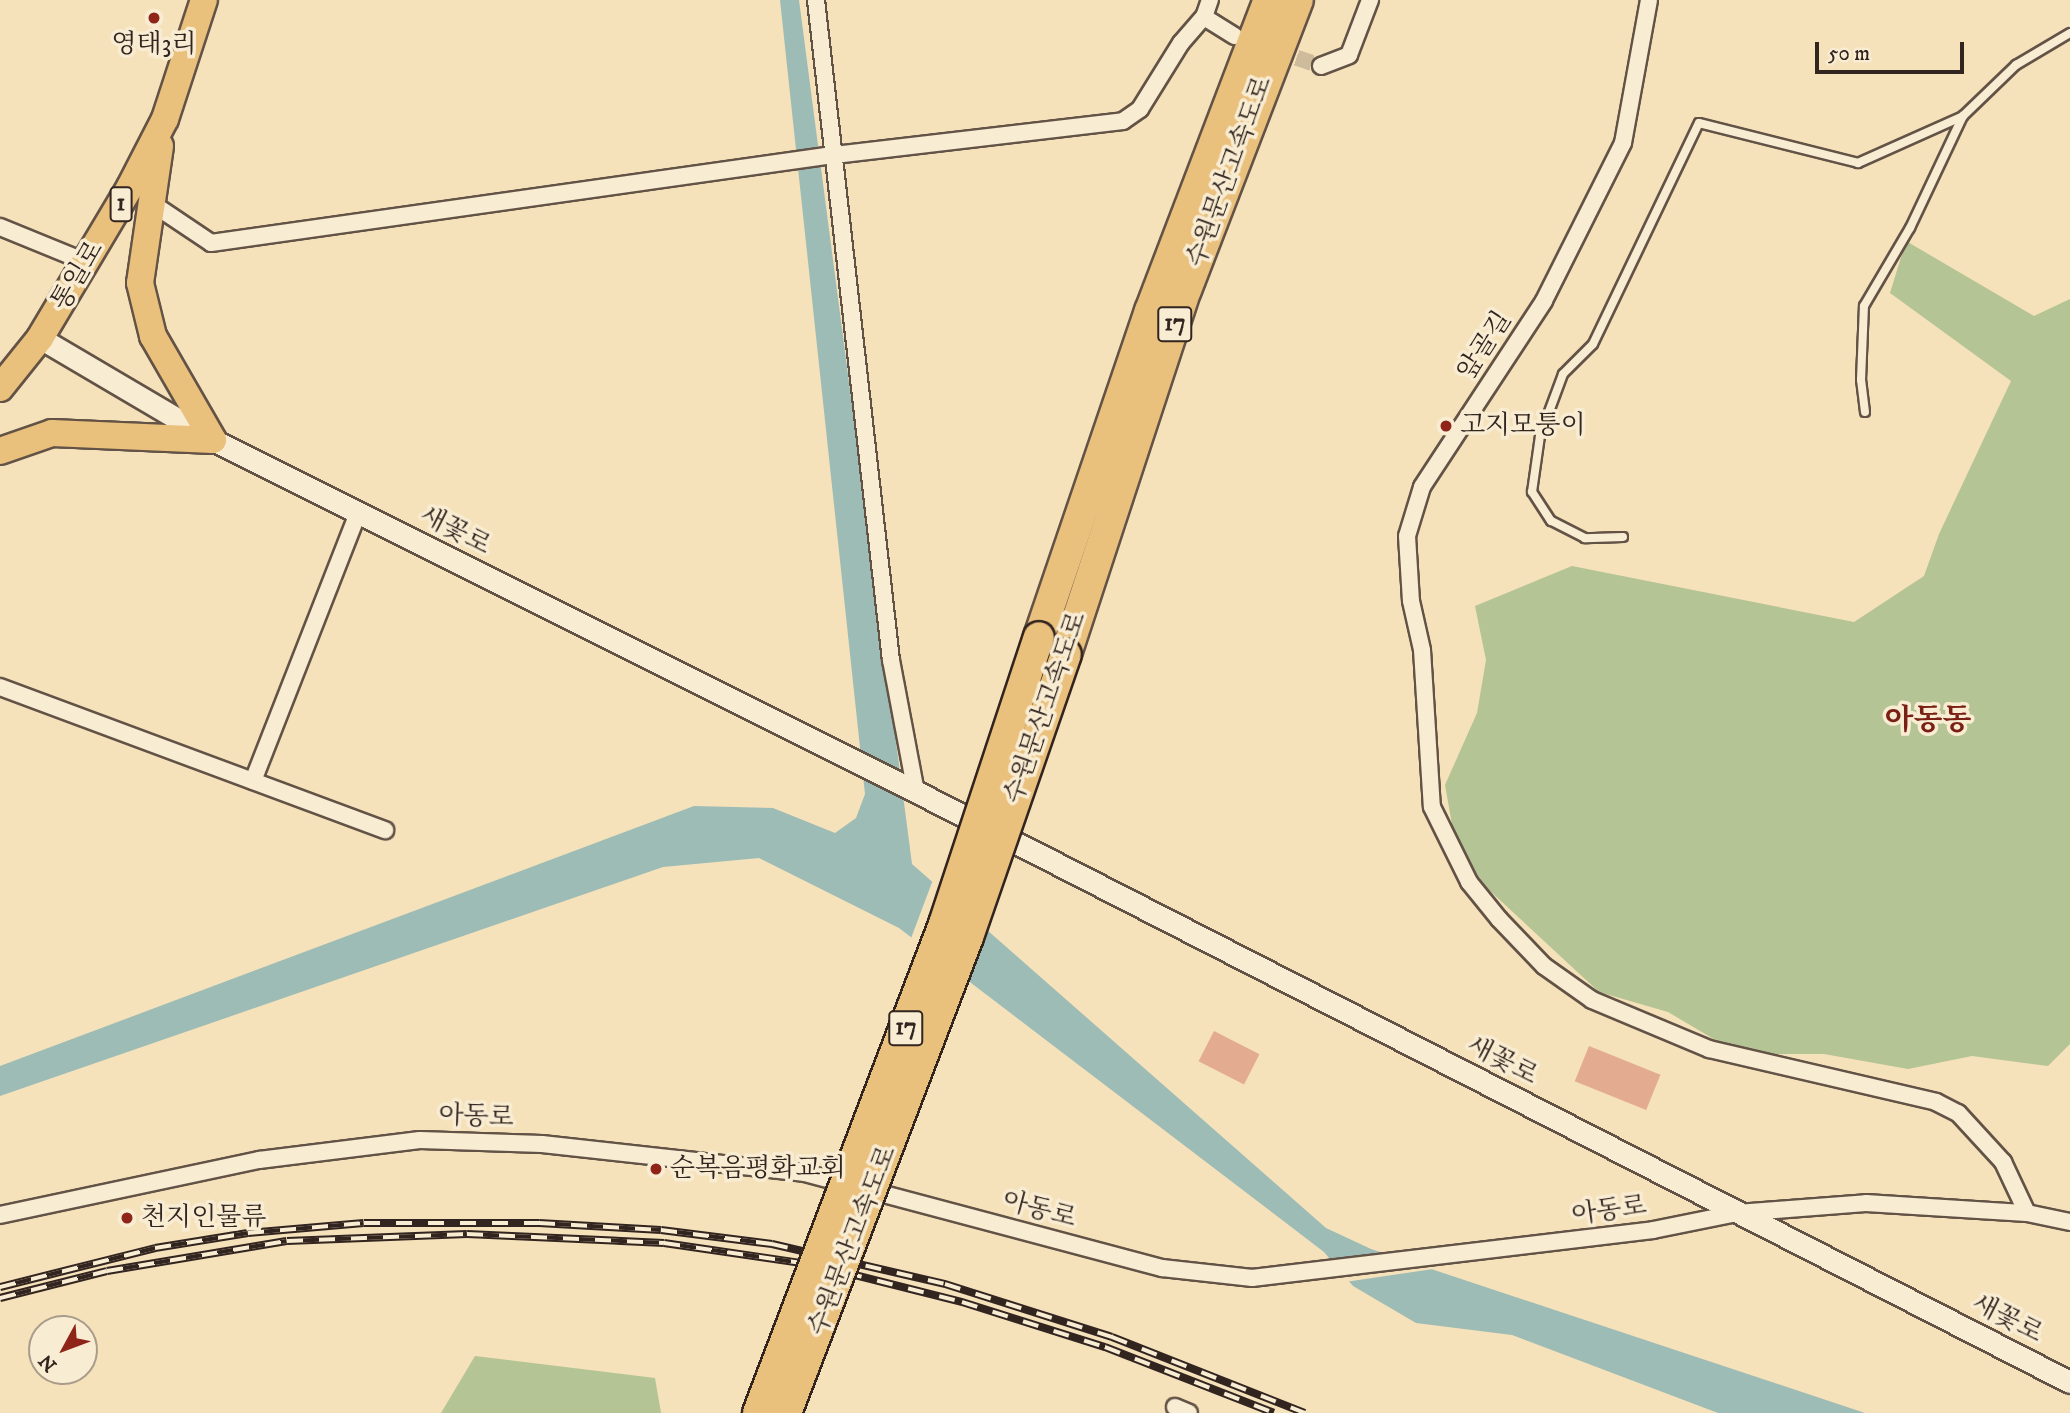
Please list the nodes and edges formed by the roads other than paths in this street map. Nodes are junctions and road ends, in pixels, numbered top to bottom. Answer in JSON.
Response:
{"nodes":[{"id":1,"x":204,"y":0,"type":"edge"},
{"id":2,"x":816,"y":0,"type":"edge"},
{"id":3,"x":1210,"y":0,"type":"edge"},
{"id":4,"x":1269,"y":0,"type":"edge"},
{"id":5,"x":1298,"y":0,"type":"edge"},
{"id":6,"x":1370,"y":0,"type":"edge"},
{"id":7,"x":1649,"y":0,"type":"edge"},
{"id":8,"x":1204,"y":17,"type":"junction"},
{"id":9,"x":2070,"y":33,"type":"edge"},
{"id":10,"x":1235,"y":36,"type":"dead end"},
{"id":11,"x":1321,"y":66,"type":"dead end"},
{"id":12,"x":1963,"y":116,"type":"junction"},
{"id":13,"x":165,"y":119,"type":"junction"},
{"id":14,"x":829,"y":155,"type":"junction"},
{"id":15,"x":150,"y":202,"type":"junction"},
{"id":16,"x":0,"y":227,"type":"edge"},
{"id":17,"x":88,"y":263,"type":"junction"},
{"id":18,"x":40,"y":338,"type":"junction"},
{"id":19,"x":0,"y":388,"type":"edge"},
{"id":20,"x":1865,"y":412,"type":"dead end"},
{"id":21,"x":213,"y":440,"type":"junction"},
{"id":22,"x":0,"y":451,"type":"edge"},
{"id":23,"x":358,"y":513,"type":"junction"},
{"id":24,"x":1623,"y":537,"type":"dead end"},
{"id":25,"x":0,"y":687,"type":"edge"},
{"id":26,"x":253,"y":781,"type":"junction"},
{"id":27,"x":913,"y":790,"type":"junction"},
{"id":28,"x":385,"y":830,"type":"dead end"},
{"id":29,"x":1737,"y":1213,"type":"junction"},
{"id":30,"x":2027,"y":1213,"type":"junction"},
{"id":31,"x":0,"y":1214,"type":"edge"},
{"id":32,"x":2070,"y":1222,"type":"edge"},
{"id":33,"x":2070,"y":1382,"type":"edge"},
{"id":34,"x":758,"y":1413,"type":"edge"},
{"id":35,"x":786,"y":1413,"type":"edge"}],
"edges":[{"from":1,"to":13,"type":"main road","name":"통일로","number":"1"},
{"from":2,"to":14,"type":"street"},
{"from":3,"to":8,"type":"street"},
{"from":4,"to":34,"type":"highway","name":"수원문산고속도로","number":"17","bridge":true},
{"from":5,"to":35,"type":"highway","name":"수원문산고속도로","number":"17","bridge":true},
{"from":6,"to":11,"type":"street"},
{"from":7,"to":30,"type":"street","name":"앞골길"},
{"from":8,"to":10,"type":"street"},
{"from":8,"to":14,"type":"street"},
{"from":9,"to":12,"type":"lane"},
{"from":12,"to":20,"type":"lane"},
{"from":12,"to":24,"type":"lane"},
{"from":13,"to":15,"type":"main road"},
{"from":13,"to":17,"type":"main road","name":"통일로","number":"1"},
{"from":14,"to":15,"type":"street"},
{"from":14,"to":27,"type":"street"},
{"from":15,"to":21,"type":"main road"},
{"from":16,"to":17,"type":"street"},
{"from":17,"to":18,"type":"main road","name":"통일로","number":"1"},
{"from":18,"to":19,"type":"main road","name":"통일로","number":"1"},
{"from":18,"to":21,"type":"street","name":"새꽃로"},
{"from":21,"to":22,"type":"main road"},
{"from":21,"to":23,"type":"street","name":"새꽃로"},
{"from":23,"to":26,"type":"street"},
{"from":23,"to":27,"type":"street","name":"새꽃로"},
{"from":25,"to":26,"type":"street"},
{"from":26,"to":28,"type":"street"},
{"from":27,"to":29,"type":"street","name":"새꽃로"},
{"from":29,"to":30,"type":"street","name":"아동로"},
{"from":29,"to":31,"type":"street","name":"아동로"},
{"from":29,"to":33,"type":"street","name":"새꽃로"},
{"from":30,"to":32,"type":"street","name":"아동로"}]}
